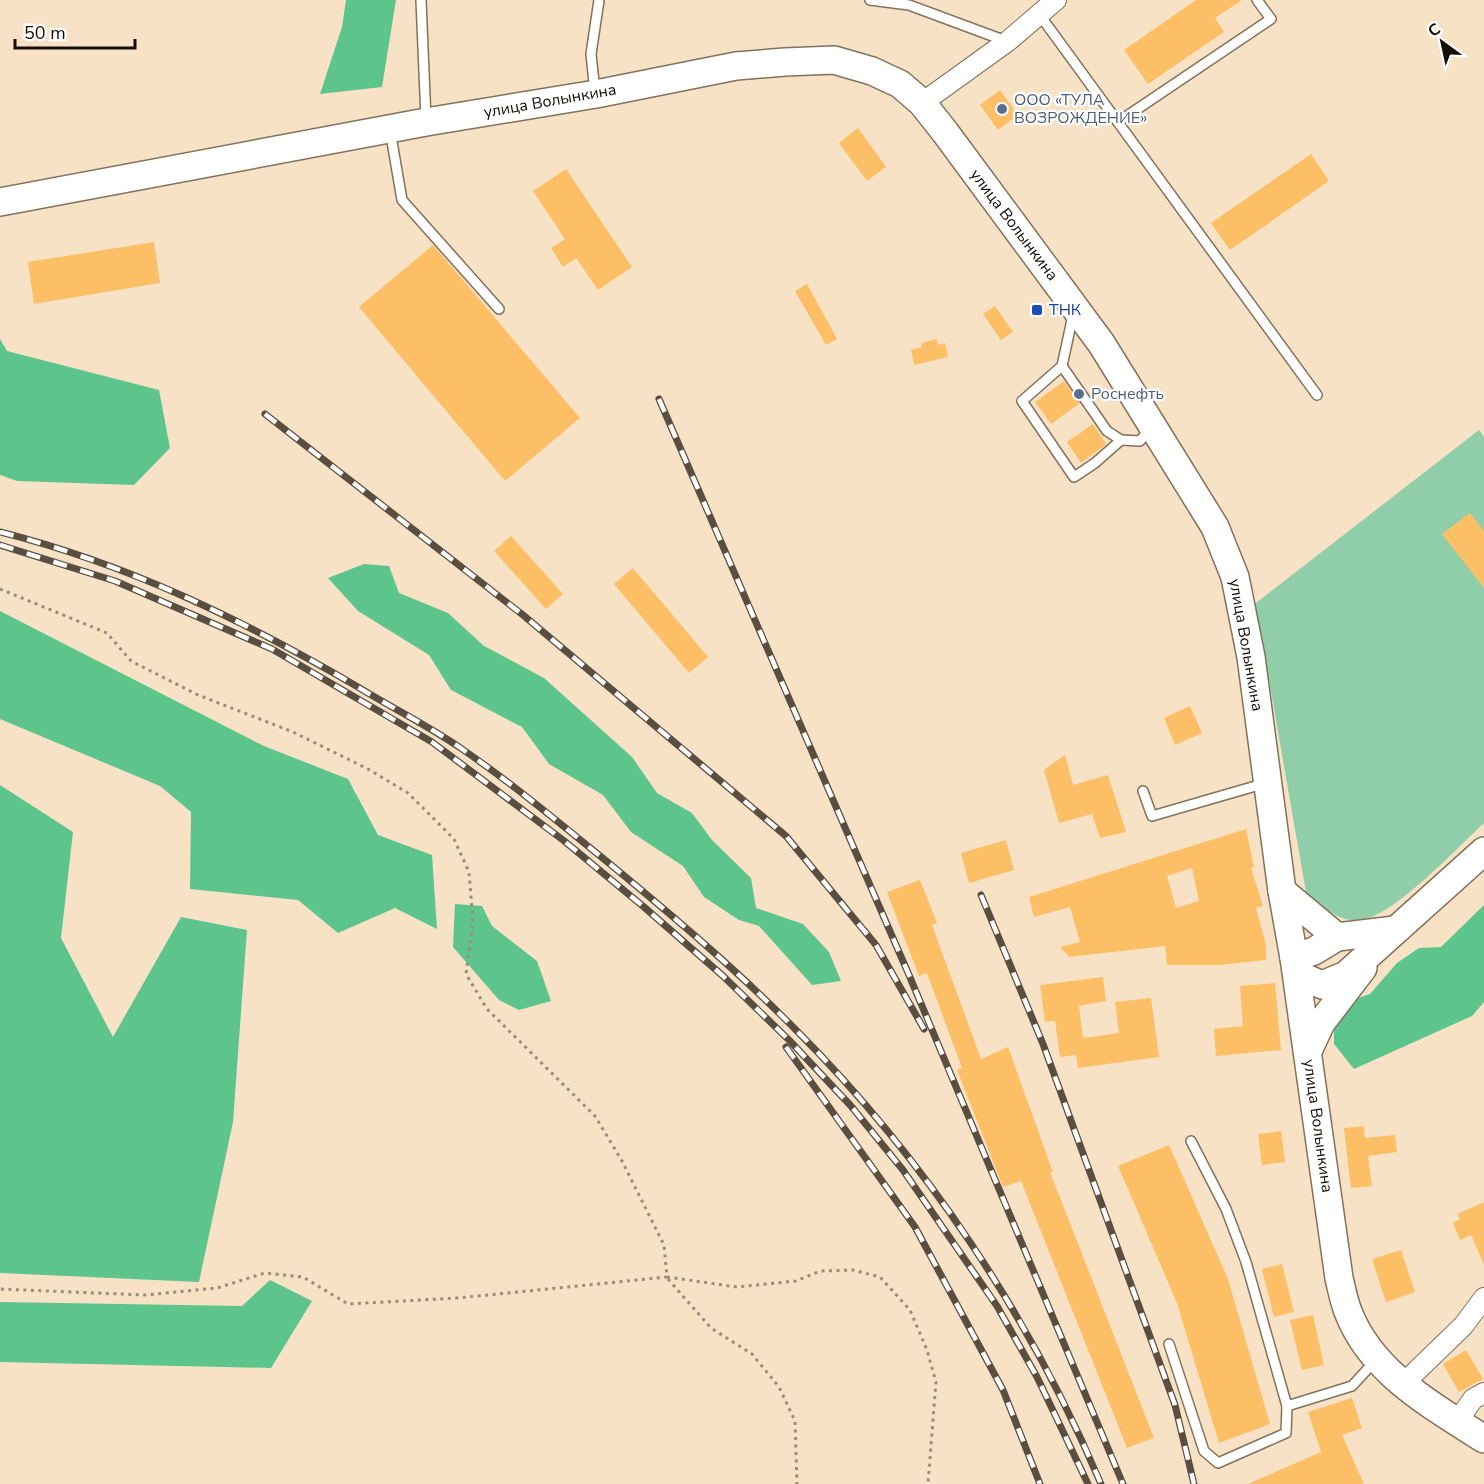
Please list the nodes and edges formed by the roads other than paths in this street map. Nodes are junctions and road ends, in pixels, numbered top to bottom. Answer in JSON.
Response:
{"nodes":[{"id":1,"x":421,"y":0,"type":"edge"},
{"id":2,"x":599,"y":0,"type":"edge"},
{"id":3,"x":870,"y":0,"type":"edge"},
{"id":4,"x":1056,"y":0,"type":"edge"},
{"id":5,"x":1257,"y":0,"type":"edge"},
{"id":6,"x":909,"y":3,"type":"edge"},
{"id":7,"x":1039,"y":14,"type":"junction"},
{"id":8,"x":1008,"y":41,"type":"junction"},
{"id":9,"x":596,"y":94,"type":"junction"},
{"id":10,"x":922,"y":103,"type":"junction"},
{"id":11,"x":426,"y":122,"type":"junction"},
{"id":12,"x":1118,"y":122,"type":"junction"},
{"id":13,"x":390,"y":129,"type":"junction"},
{"id":14,"x":0,"y":202,"type":"edge"},
{"id":15,"x":1075,"y":306,"type":"junction"},
{"id":16,"x":499,"y":309,"type":"dead end"},
{"id":17,"x":1062,"y":366,"type":"junction"},
{"id":18,"x":1317,"y":395,"type":"dead end"},
{"id":19,"x":1153,"y":424,"type":"junction"},
{"id":20,"x":1121,"y":440,"type":"junction"},
{"id":21,"x":1268,"y":783,"type":"junction"},
{"id":22,"x":1143,"y":791,"type":"dead end"},
{"id":23,"x":1484,"y":851,"type":"edge"},
{"id":24,"x":1282,"y":891,"type":"junction"},
{"id":25,"x":1395,"y":930,"type":"junction"},
{"id":26,"x":1337,"y":937,"type":"junction"},
{"id":27,"x":1295,"y":966,"type":"junction"},
{"id":28,"x":1308,"y":1051,"type":"junction"},
{"id":29,"x":1191,"y":1141,"type":"dead end"},
{"id":30,"x":1484,"y":1298,"type":"edge"},
{"id":31,"x":1169,"y":1344,"type":"dead end"},
{"id":32,"x":1377,"y":1360,"type":"junction"},
{"id":33,"x":1403,"y":1384,"type":"junction"},
{"id":34,"x":1484,"y":1393,"type":"edge"},
{"id":35,"x":1287,"y":1406,"type":"junction"},
{"id":36,"x":1457,"y":1422,"type":"junction"},
{"id":37,"x":1484,"y":1439,"type":"edge"}],
"edges":[{"from":1,"to":11,"type":"lane"},
{"from":2,"to":9,"type":"lane"},
{"from":3,"to":6,"type":"lane"},
{"from":4,"to":7,"type":"street"},
{"from":5,"to":12,"type":"lane"},
{"from":6,"to":8,"type":"lane"},
{"from":7,"to":8,"type":"street"},
{"from":7,"to":12,"type":"lane"},
{"from":8,"to":10,"type":"street"},
{"from":9,"to":10,"type":"street","name":"улица Волынкина"},
{"from":9,"to":11,"type":"street","name":"улица Волынкина"},
{"from":10,"to":15,"type":"street","name":"улица Волынкина"},
{"from":11,"to":13,"type":"street","name":"улица Волынкина"},
{"from":12,"to":18,"type":"lane"},
{"from":13,"to":14,"type":"street","name":"улица Волынкина"},
{"from":13,"to":16,"type":"lane"},
{"from":15,"to":17,"type":"lane"},
{"from":15,"to":19,"type":"street","name":"улица Волынкина"},
{"from":17,"to":20,"type":"lane"},
{"from":17,"to":20,"type":"lane"},
{"from":19,"to":20,"type":"lane"},
{"from":19,"to":21,"type":"street","name":"улица Волынкина"},
{"from":21,"to":22,"type":"lane"},
{"from":21,"to":24,"type":"street","name":"улица Волынкина"},
{"from":23,"to":25,"type":"street"},
{"from":24,"to":26,"type":"street"},
{"from":24,"to":27,"type":"street","name":"улица Волынкина"},
{"from":25,"to":26,"type":"street"},
{"from":25,"to":27,"type":"street"},
{"from":25,"to":28,"type":"street"},
{"from":26,"to":27,"type":"street"},
{"from":27,"to":28,"type":"street","name":"улица Волынкина"},
{"from":28,"to":32,"type":"street","name":"улица Волынкина"},
{"from":29,"to":35,"type":"lane"},
{"from":30,"to":33,"type":"street"},
{"from":31,"to":35,"type":"lane"},
{"from":32,"to":33,"type":"street","name":"улица Волынкина"},
{"from":32,"to":35,"type":"lane"},
{"from":33,"to":36,"type":"street","name":"улица Волынкина"},
{"from":34,"to":36,"type":"street"},
{"from":36,"to":37,"type":"street","name":"улица Волынкина"}]}
